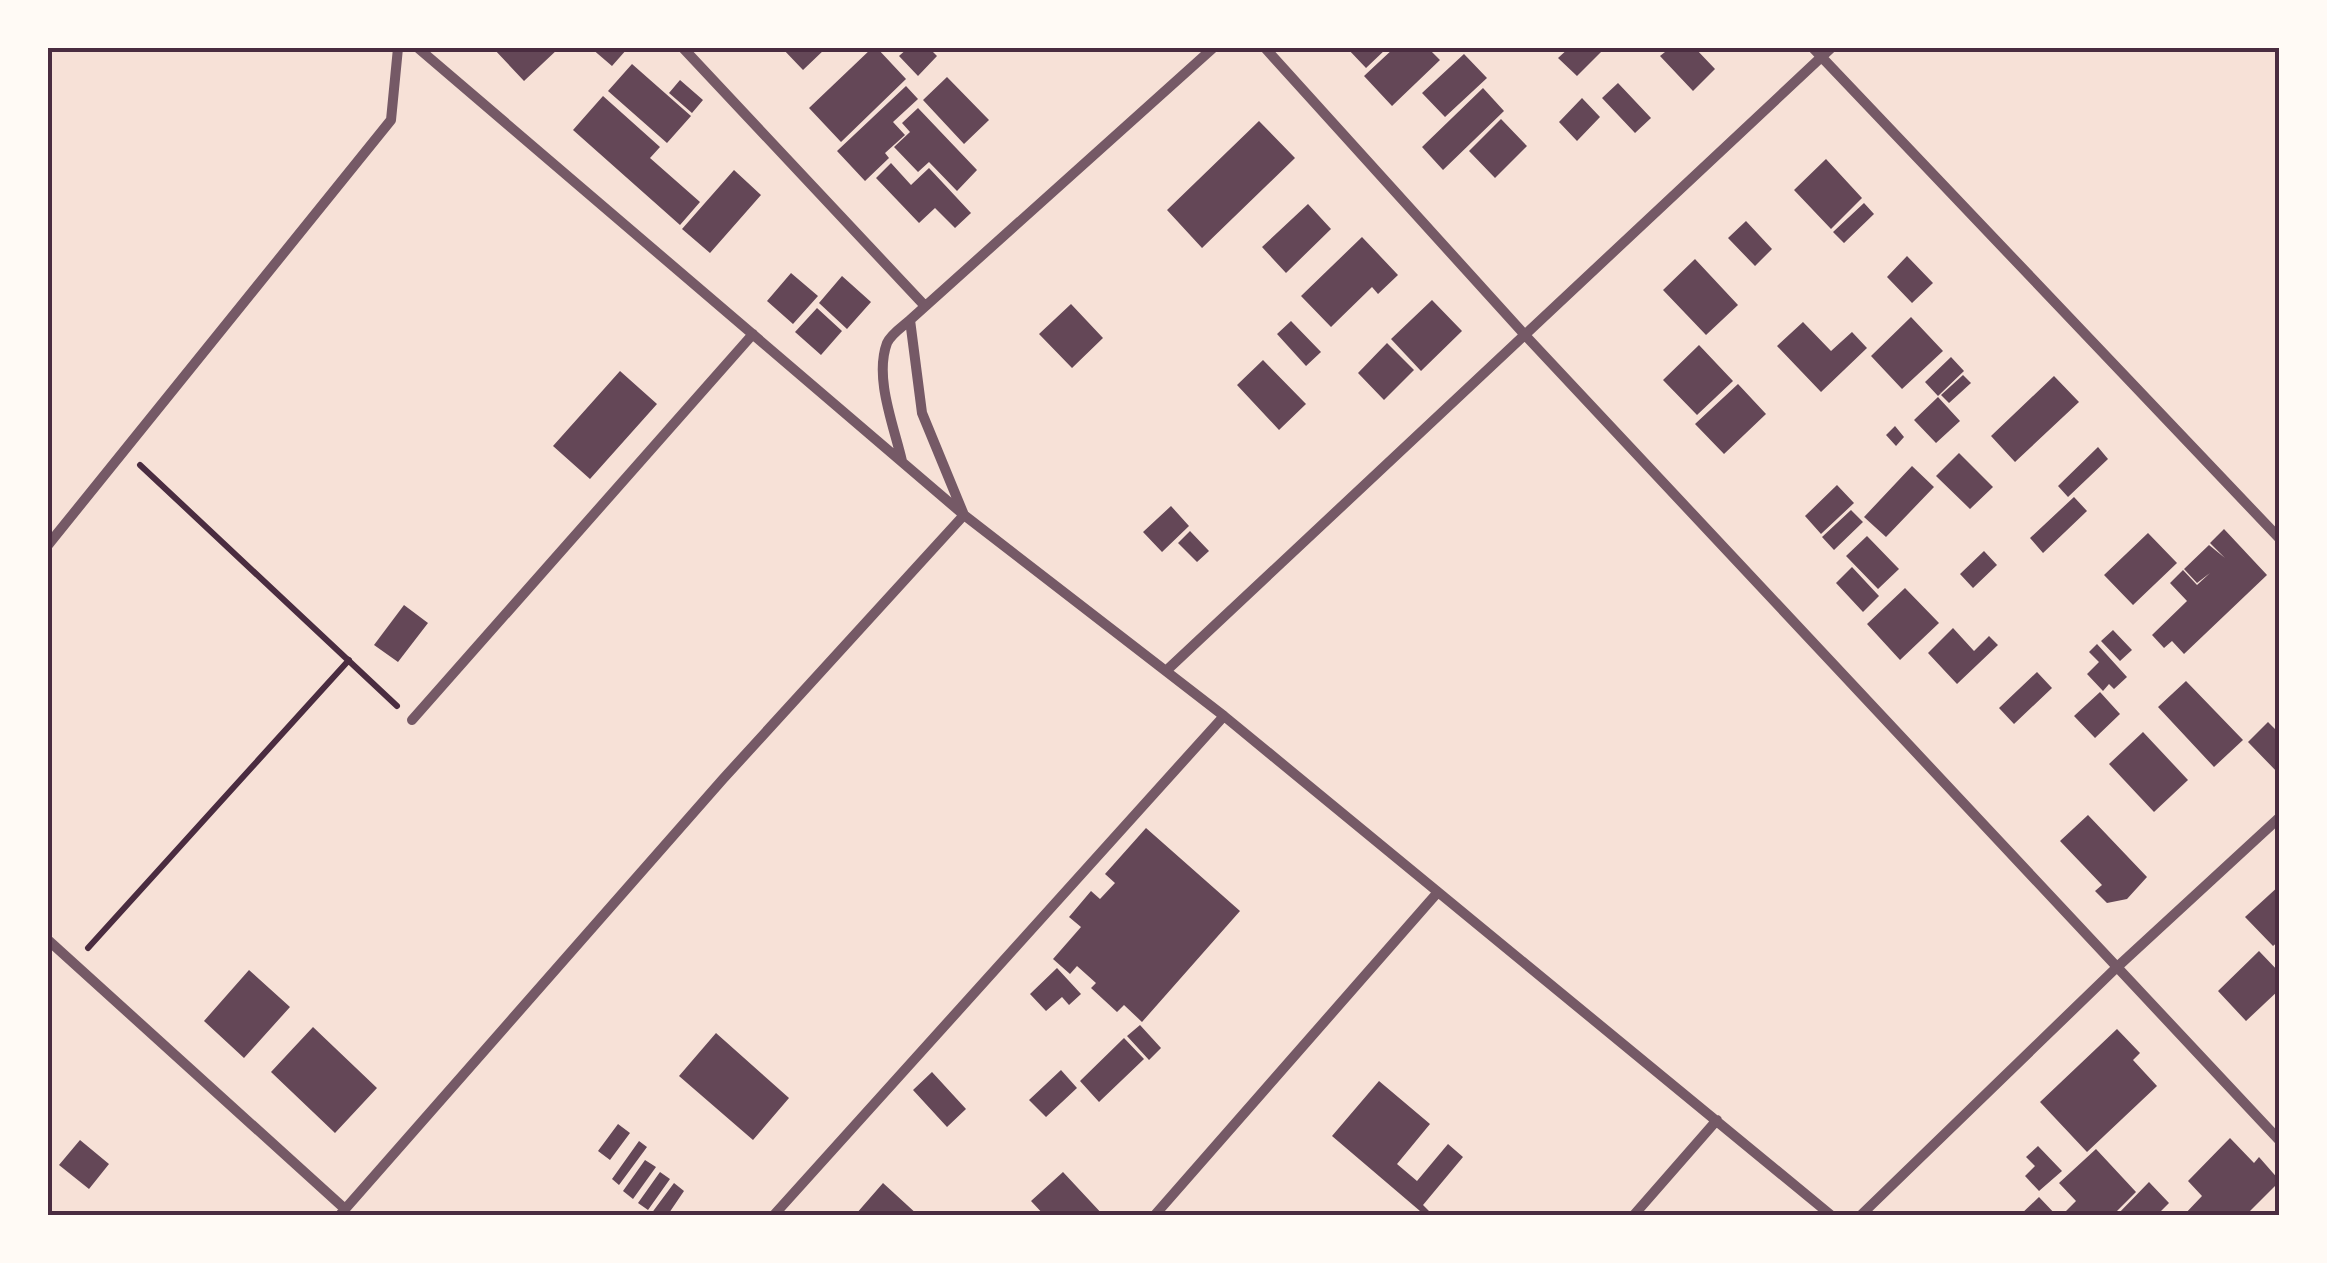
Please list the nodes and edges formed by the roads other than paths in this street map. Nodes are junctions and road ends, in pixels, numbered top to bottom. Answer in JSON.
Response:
{"nodes":[{"id":1,"x":398,"y":48,"type":"edge"},
{"id":2,"x":418,"y":48,"type":"edge"},
{"id":3,"x":683,"y":48,"type":"edge"},
{"id":4,"x":1213,"y":48,"type":"edge"},
{"id":5,"x":1265,"y":48,"type":"edge"},
{"id":6,"x":1822,"y":50,"type":"edge"},
{"id":7,"x":925,"y":306,"type":"junction"},
{"id":8,"x":910,"y":320,"type":"junction"},
{"id":9,"x":753,"y":334,"type":"junction"},
{"id":10,"x":1524,"y":334,"type":"junction"},
{"id":11,"x":902,"y":462,"type":"junction"},
{"id":12,"x":964,"y":515,"type":"junction"},
{"id":13,"x":2280,"y":539,"type":"edge"},
{"id":14,"x":48,"y":544,"type":"edge"},
{"id":15,"x":1167,"y":670,"type":"junction"},
{"id":16,"x":1224,"y":716,"type":"junction"},
{"id":17,"x":412,"y":720,"type":"road end"},
{"id":18,"x":2280,"y":817,"type":"edge"},
{"id":19,"x":1438,"y":892,"type":"junction"},
{"id":20,"x":48,"y":940,"type":"edge"},
{"id":21,"x":2116,"y":969,"type":"junction"},
{"id":22,"x":1716,"y":1120,"type":"junction"},
{"id":23,"x":2280,"y":1141,"type":"edge"},
{"id":24,"x":342,"y":1212,"type":"edge"},
{"id":25,"x":773,"y":1216,"type":"edge"},
{"id":26,"x":1154,"y":1216,"type":"edge"},
{"id":27,"x":1632,"y":1216,"type":"edge"},
{"id":28,"x":1832,"y":1216,"type":"edge"},
{"id":29,"x":1860,"y":1216,"type":"edge"}],
"edges":[{"from":1,"to":14,"type":"street"},
{"from":2,"to":9,"type":"street"},
{"from":3,"to":7,"type":"street"},
{"from":4,"to":7,"type":"street"},
{"from":5,"to":10,"type":"street"},
{"from":6,"to":10,"type":"street"},
{"from":6,"to":13,"type":"street"},
{"from":7,"to":8,"type":"street"},
{"from":8,"to":11,"type":"street"},
{"from":8,"to":12,"type":"street"},
{"from":9,"to":11,"type":"street"},
{"from":9,"to":17,"type":"street"},
{"from":10,"to":15,"type":"street"},
{"from":10,"to":21,"type":"street"},
{"from":11,"to":12,"type":"street"},
{"from":12,"to":15,"type":"street"},
{"from":12,"to":24,"type":"street"},
{"from":15,"to":16,"type":"street"},
{"from":16,"to":19,"type":"street"},
{"from":16,"to":25,"type":"street"},
{"from":18,"to":21,"type":"street"},
{"from":19,"to":22,"type":"street"},
{"from":19,"to":26,"type":"street"},
{"from":20,"to":24,"type":"street"},
{"from":21,"to":23,"type":"street"},
{"from":21,"to":29,"type":"street"},
{"from":22,"to":27,"type":"street"},
{"from":22,"to":28,"type":"street"}]}
